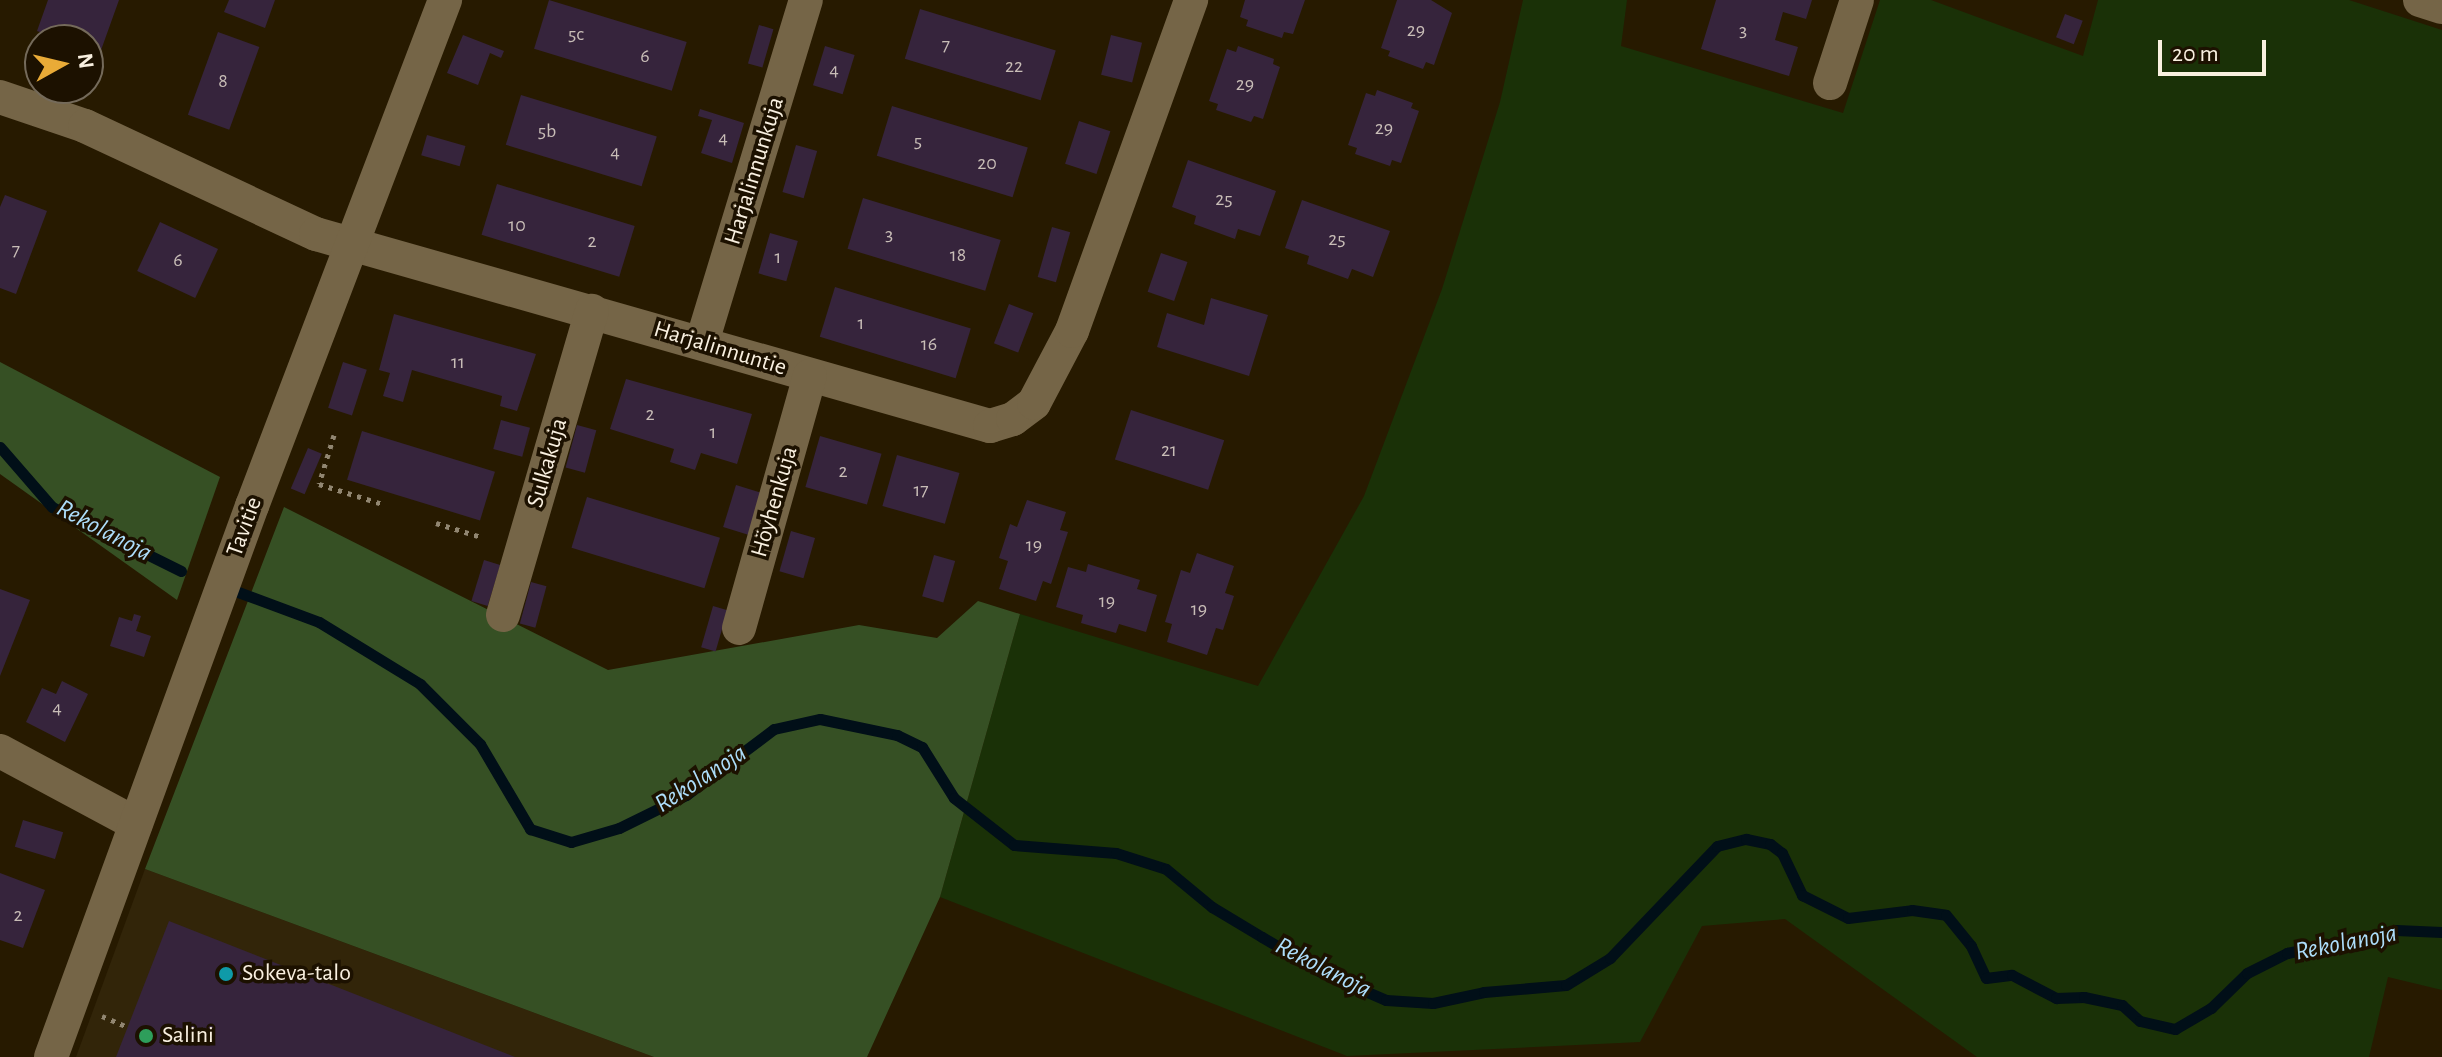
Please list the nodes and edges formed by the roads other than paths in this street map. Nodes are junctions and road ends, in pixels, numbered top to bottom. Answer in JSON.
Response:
{"nodes":[{"id":1,"x":445,"y":0,"type":"edge"},
{"id":2,"x":806,"y":0,"type":"edge"},
{"id":3,"x":1191,"y":0,"type":"edge"},
{"id":4,"x":1857,"y":0,"type":"edge"},
{"id":5,"x":2420,"y":0,"type":"edge"},
{"id":6,"x":2442,"y":7,"type":"edge"},
{"id":7,"x":1830,"y":83,"type":"dead end"},
{"id":8,"x":0,"y":97,"type":"edge"},
{"id":9,"x":354,"y":242,"type":"junction"},
{"id":10,"x":592,"y":311,"type":"junction"},
{"id":11,"x":702,"y":342,"type":"junction"},
{"id":12,"x":810,"y":376,"type":"junction"},
{"id":13,"x":503,"y":615,"type":"dead end"},
{"id":14,"x":739,"y":628,"type":"dead end"},
{"id":15,"x":0,"y":751,"type":"edge"},
{"id":16,"x":136,"y":824,"type":"junction"},
{"id":17,"x":51,"y":1057,"type":"edge"}],
"edges":[{"from":1,"to":9,"type":"street","name":"Tavitie"},
{"from":2,"to":11,"type":"street","name":"Harjalinnunkuja"},
{"from":3,"to":12,"type":"street","name":"Harjalinnuntie"},
{"from":4,"to":7,"type":"street"},
{"from":5,"to":6,"type":"street"},
{"from":8,"to":9,"type":"street","name":"Harjalinnuntie"},
{"from":9,"to":10,"type":"street","name":"Harjalinnuntie"},
{"from":9,"to":16,"type":"street","name":"Tavitie"},
{"from":10,"to":11,"type":"street","name":"Harjalinnuntie"},
{"from":10,"to":13,"type":"street","name":"Sulkakuja"},
{"from":11,"to":12,"type":"street","name":"Harjalinnuntie"},
{"from":12,"to":14,"type":"street","name":"Höyhenkuja"},
{"from":15,"to":16,"type":"street"},
{"from":16,"to":17,"type":"street","name":"Tavitie"}]}
